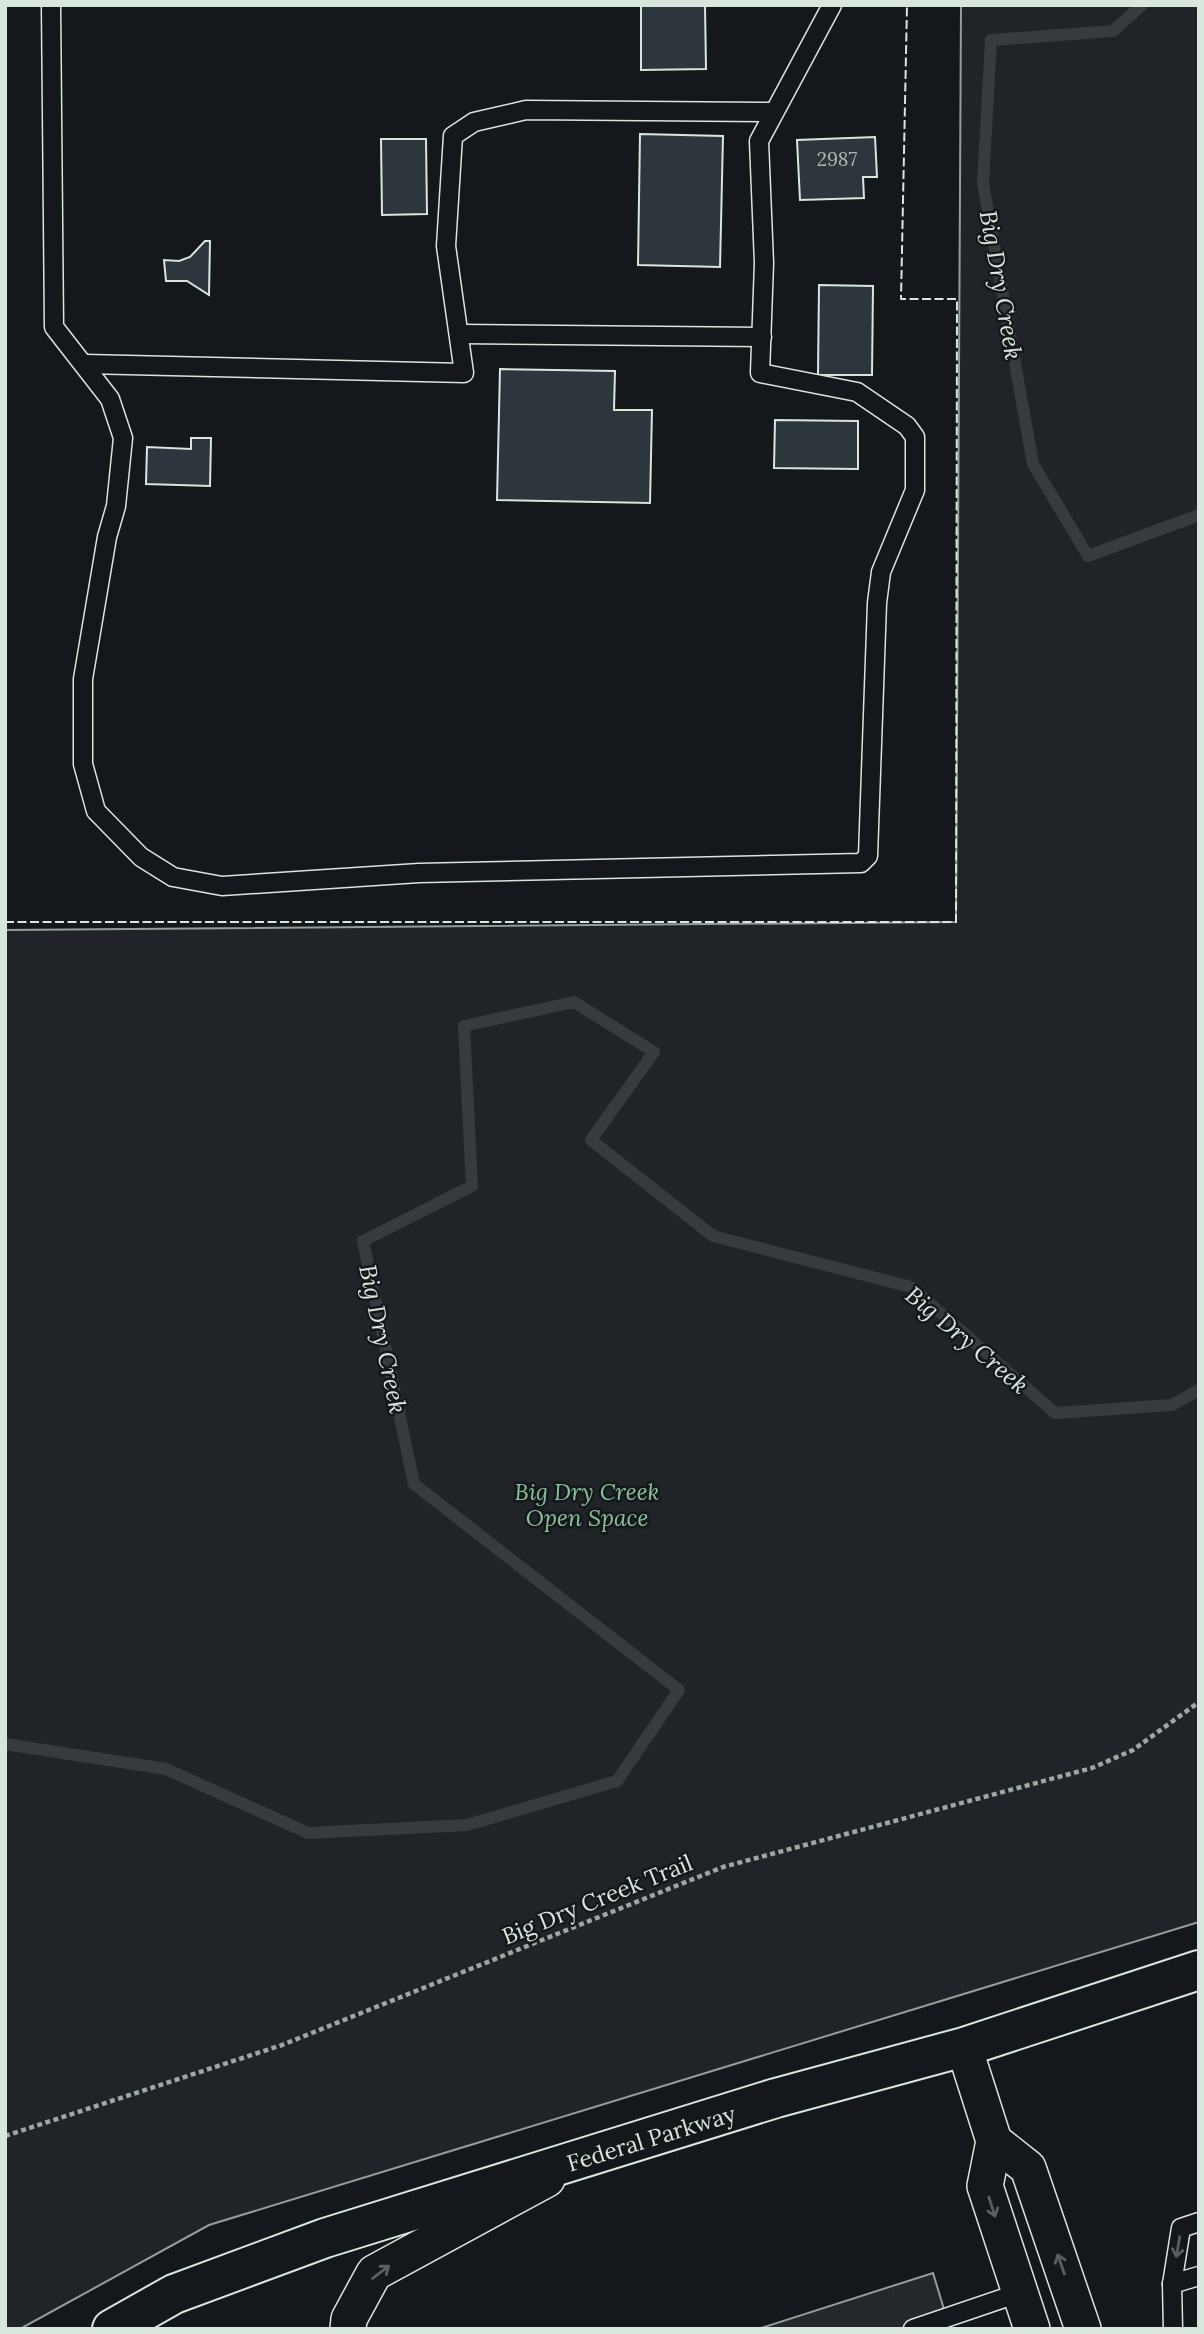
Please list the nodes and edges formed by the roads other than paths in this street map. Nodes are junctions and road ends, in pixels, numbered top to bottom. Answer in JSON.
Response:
{"nodes":[{"id":1,"x":51,"y":5,"type":"edge"},
{"id":2,"x":832,"y":5,"type":"edge"},
{"id":3,"x":773,"y":112,"type":"junction"},
{"id":4,"x":461,"y":334,"type":"junction"},
{"id":5,"x":762,"y":337,"type":"junction"},
{"id":6,"x":85,"y":364,"type":"junction"},
{"id":7,"x":1199,"y":1970,"type":"edge"},
{"id":8,"x":964,"y":2047,"type":"junction"},
{"id":9,"x":994,"y":2141,"type":"junction"},
{"id":10,"x":584,"y":2159,"type":"junction"},
{"id":11,"x":1199,"y":2222,"type":"edge"},
{"id":12,"x":1199,"y":2276,"type":"edge"},
{"id":13,"x":1172,"y":2284,"type":"junction"},
{"id":14,"x":1019,"y":2293,"type":"junction"},
{"id":15,"x":112,"y":2329,"type":"edge"},
{"id":16,"x":348,"y":2329,"type":"edge"},
{"id":17,"x":913,"y":2329,"type":"edge"},
{"id":18,"x":1032,"y":2329,"type":"edge"},
{"id":19,"x":1083,"y":2329,"type":"edge"},
{"id":20,"x":1173,"y":2329,"type":"edge"}],
"edges":[{"from":1,"to":6,"type":"lane"},
{"from":2,"to":3,"type":"lane"},
{"from":3,"to":4,"type":"lane"},
{"from":3,"to":5,"type":"lane"},
{"from":4,"to":5,"type":"lane"},
{"from":4,"to":6,"type":"lane"},
{"from":5,"to":6,"type":"lane"},
{"from":7,"to":8,"type":"main road","name":"Federal Parkway"},
{"from":8,"to":9,"type":"street"},
{"from":8,"to":10,"type":"main road","name":"Federal Parkway"},
{"from":9,"to":14,"type":"street","one_way":true},
{"from":19,"to":9,"type":"street","one_way":true},
{"from":10,"to":15,"type":"main road","name":"Federal Parkway"},
{"from":16,"to":10,"type":"street","one_way":true},
{"from":11,"to":13,"type":"lane","one_way":true},
{"from":12,"to":13,"type":"lane"},
{"from":13,"to":20,"type":"lane"},
{"from":14,"to":17,"type":"lane"},
{"from":14,"to":18,"type":"street"}]}
